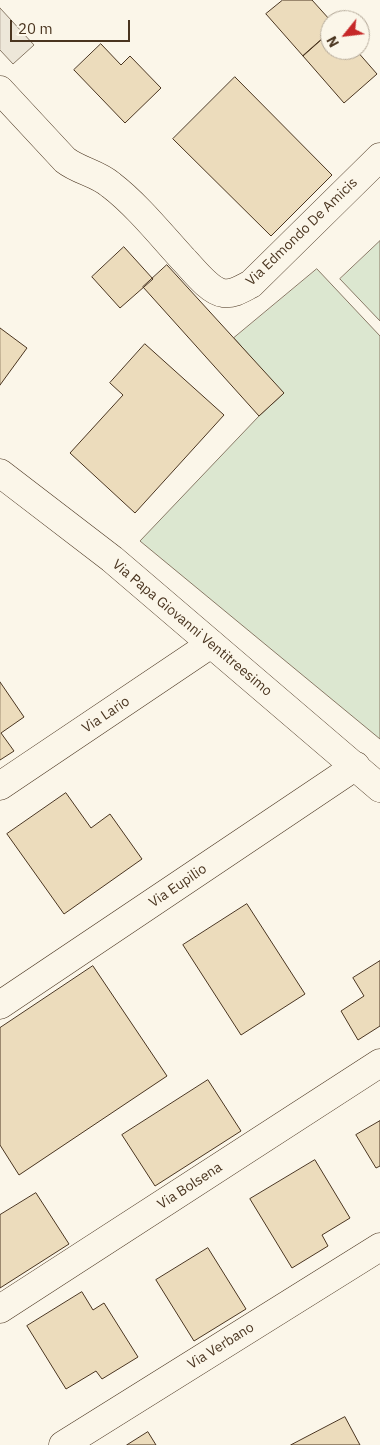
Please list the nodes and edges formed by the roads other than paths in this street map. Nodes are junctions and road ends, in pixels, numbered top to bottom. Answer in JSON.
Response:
{"nodes":[{"id":1,"x":0,"y":90,"type":"edge"},
{"id":2,"x":380,"y":157,"type":"edge"},
{"id":3,"x":0,"y":473,"type":"edge"},
{"id":4,"x":211,"y":644,"type":"junction"},
{"id":5,"x":356,"y":766,"type":"junction"},
{"id":6,"x":0,"y":786,"type":"edge"},
{"id":7,"x":380,"y":788,"type":"edge"},
{"id":8,"x":0,"y":1005,"type":"edge"},
{"id":9,"x":380,"y":1063,"type":"edge"},
{"id":10,"x":380,"y":1247,"type":"edge"},
{"id":11,"x":0,"y":1309,"type":"edge"},
{"id":12,"x":63,"y":1445,"type":"edge"}],
"edges":[{"from":1,"to":2,"type":"street","name":"Via Edmondo De Amicis"},
{"from":3,"to":4,"type":"street","name":"Via Papa Giovanni Ventitreesimo"},
{"from":4,"to":5,"type":"street","name":"Via Papa Giovanni Ventitreesimo"},
{"from":4,"to":6,"type":"street","name":"Via Lario"},
{"from":5,"to":7,"type":"street","name":"Via Papa Giovanni Ventitreesimo"},
{"from":5,"to":8,"type":"street","name":"Via Eupilio"},
{"from":9,"to":11,"type":"street","name":"Via Bolsena"},
{"from":10,"to":12,"type":"street","name":"Via Verbano"}]}
